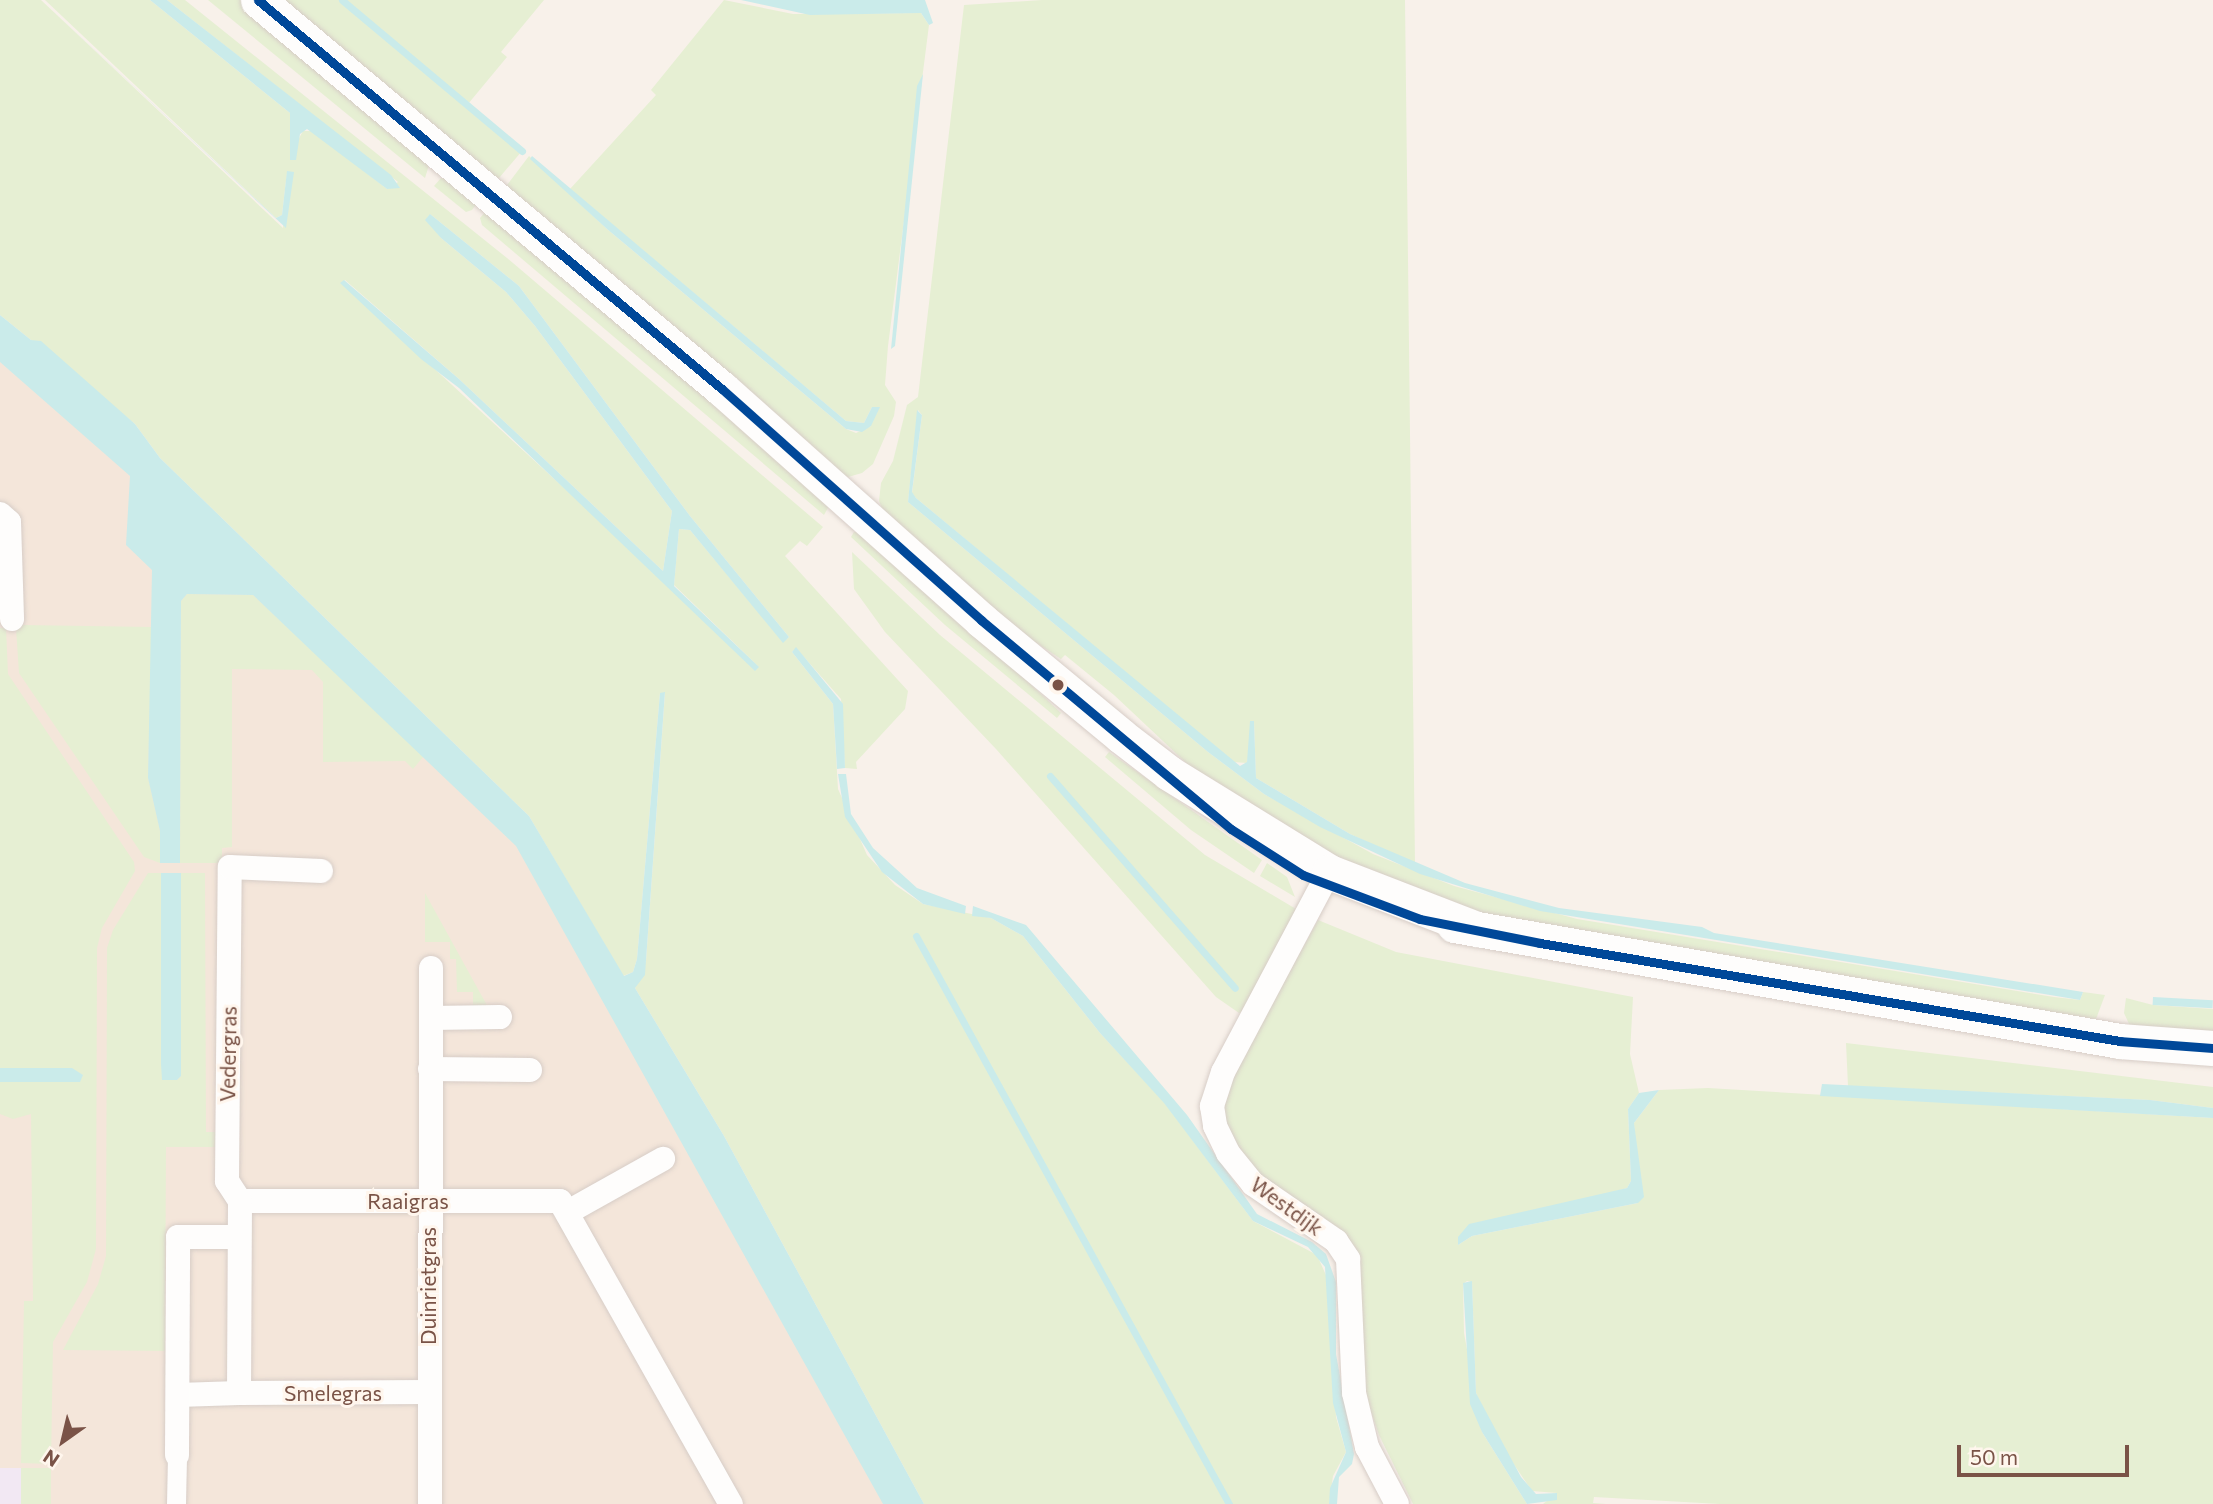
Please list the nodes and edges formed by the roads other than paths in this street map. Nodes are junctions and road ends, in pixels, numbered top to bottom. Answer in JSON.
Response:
{"nodes":[{"id":1,"x":258,"y":0,"type":"edge"},
{"id":2,"x":0,"y":514,"type":"edge"},
{"id":3,"x":12,"y":619,"type":"dead end"},
{"id":4,"x":321,"y":871,"type":"dead end"},
{"id":5,"x":1326,"y":878,"type":"junction"},
{"id":6,"x":432,"y":968,"type":"dead end"},
{"id":7,"x":500,"y":1017,"type":"dead end"},
{"id":8,"x":430,"y":1018,"type":"junction"},
{"id":9,"x":2213,"y":1048,"type":"edge"},
{"id":10,"x":430,"y":1069,"type":"junction"},
{"id":11,"x":530,"y":1070,"type":"dead end"},
{"id":12,"x":663,"y":1159,"type":"dead end"},
{"id":13,"x":240,"y":1201,"type":"junction"},
{"id":14,"x":429,"y":1202,"type":"junction"},
{"id":15,"x":568,"y":1212,"type":"junction"},
{"id":16,"x":237,"y":1237,"type":"junction"},
{"id":17,"x":428,"y":1392,"type":"junction"},
{"id":18,"x":239,"y":1393,"type":"junction"},
{"id":19,"x":178,"y":1395,"type":"junction"},
{"id":20,"x":177,"y":1455,"type":"joint"},
{"id":21,"x":176,"y":1504,"type":"edge"},
{"id":22,"x":430,"y":1504,"type":"edge"},
{"id":23,"x":731,"y":1504,"type":"edge"},
{"id":24,"x":1397,"y":1504,"type":"edge"}],
"edges":[{"from":1,"to":5,"type":"main road"},
{"from":2,"to":3,"type":"street"},
{"from":4,"to":13,"type":"street","name":"Vedergras"},
{"from":5,"to":9,"type":"main road"},
{"from":5,"to":24,"type":"street","name":"Westdijk"},
{"from":6,"to":8,"type":"street","name":"Duinrietgras"},
{"from":7,"to":8,"type":"street"},
{"from":8,"to":10,"type":"street","name":"Duinrietgras"},
{"from":10,"to":11,"type":"street"},
{"from":10,"to":14,"type":"street","name":"Duinrietgras"},
{"from":12,"to":15,"type":"street"},
{"from":13,"to":14,"type":"street","name":"Raaigras"},
{"from":13,"to":16,"type":"street","name":"Vedergras"},
{"from":14,"to":15,"type":"street","name":"Raaigras"},
{"from":14,"to":17,"type":"street","name":"Duinrietgras"},
{"from":15,"to":23,"type":"street"},
{"from":16,"to":18,"type":"street","name":"Vedergras"},
{"from":16,"to":19,"type":"street"},
{"from":17,"to":18,"type":"street","name":"Smelegras"},
{"from":17,"to":22,"type":"street","name":"Duinrietgras"},
{"from":18,"to":19,"type":"street"},
{"from":19,"to":20,"type":"street"},
{"from":20,"to":21,"type":"street"}]}
